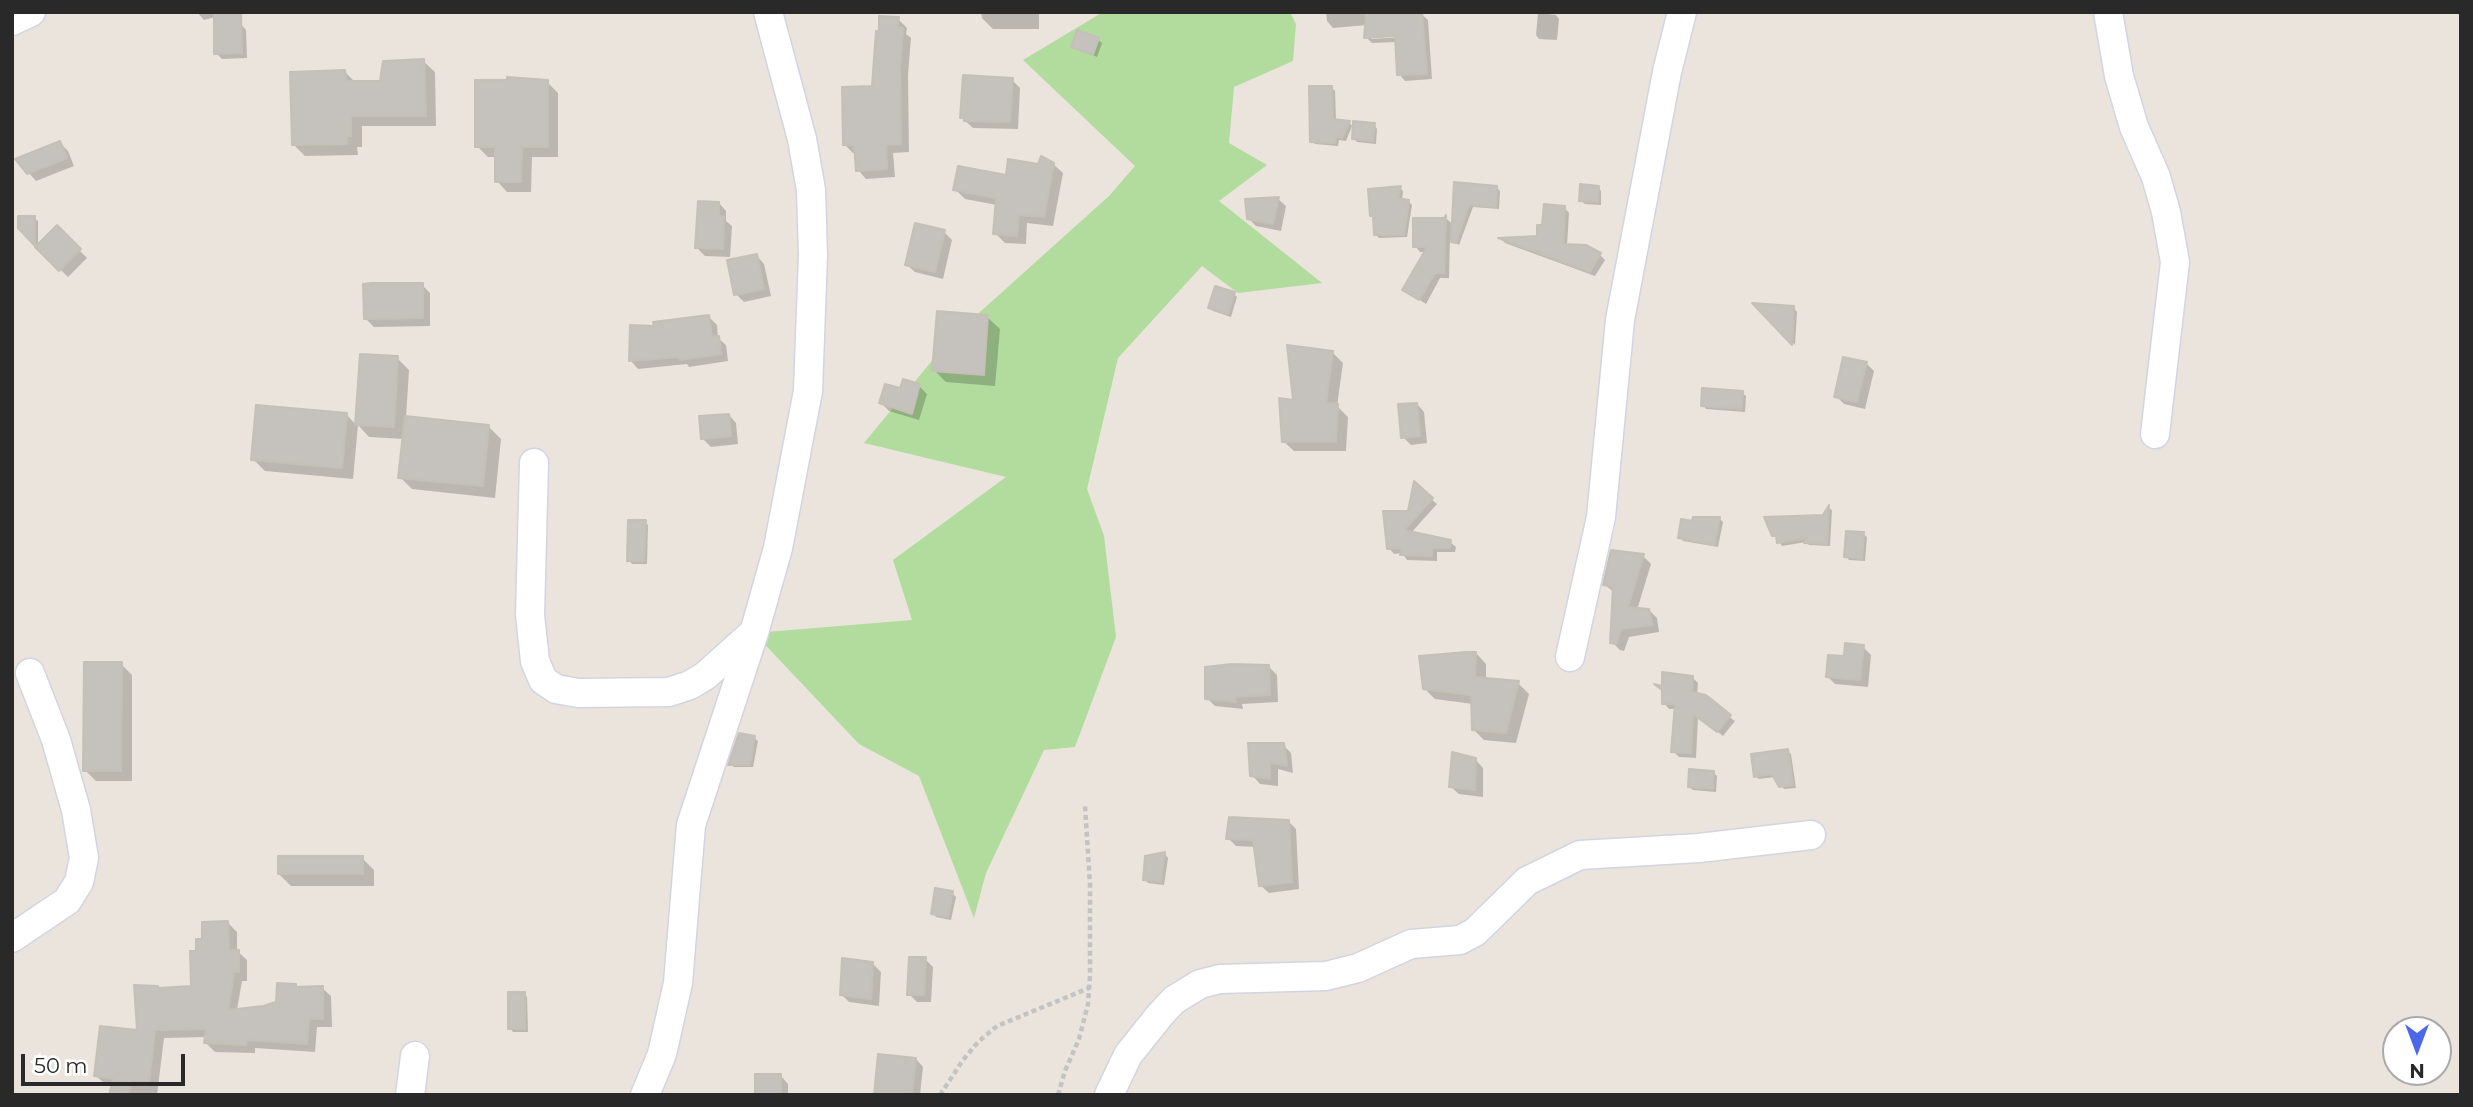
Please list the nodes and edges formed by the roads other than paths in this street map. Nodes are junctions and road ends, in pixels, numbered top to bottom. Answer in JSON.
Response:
{"nodes":[{"id":1,"x":32,"y":12,"type":"edge"},
{"id":2,"x":768,"y":12,"type":"edge"},
{"id":3,"x":1682,"y":12,"type":"edge"},
{"id":4,"x":2108,"y":12,"type":"edge"},
{"id":5,"x":12,"y":21,"type":"edge"},
{"id":6,"x":2155,"y":434,"type":"dead end"},
{"id":7,"x":534,"y":463,"type":"dead end"},
{"id":8,"x":754,"y":633,"type":"junction"},
{"id":9,"x":1570,"y":657,"type":"dead end"},
{"id":10,"x":30,"y":673,"type":"dead end"},
{"id":11,"x":1811,"y":835,"type":"dead end"},
{"id":12,"x":12,"y":938,"type":"edge"},
{"id":13,"x":415,"y":1056,"type":"dead end"},
{"id":14,"x":410,"y":1095,"type":"edge"},
{"id":15,"x":645,"y":1095,"type":"edge"},
{"id":16,"x":1109,"y":1095,"type":"edge"}],
"edges":[{"from":1,"to":5,"type":"street"},
{"from":2,"to":8,"type":"street"},
{"from":3,"to":9,"type":"street"},
{"from":4,"to":6,"type":"street"},
{"from":7,"to":8,"type":"street"},
{"from":8,"to":15,"type":"street"},
{"from":10,"to":12,"type":"street"},
{"from":11,"to":16,"type":"street"},
{"from":13,"to":14,"type":"street"}]}
